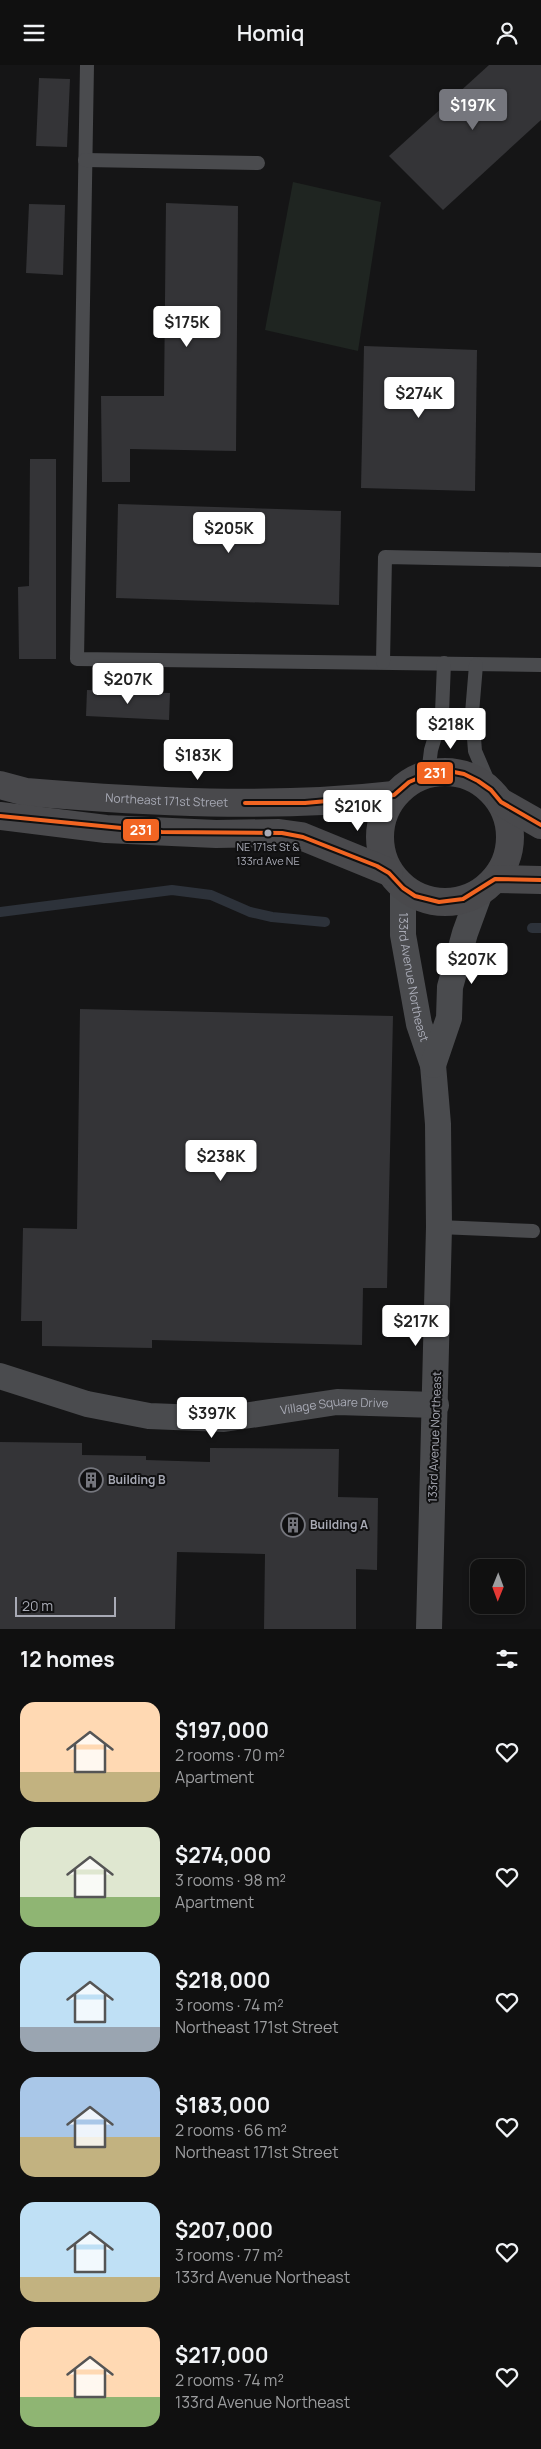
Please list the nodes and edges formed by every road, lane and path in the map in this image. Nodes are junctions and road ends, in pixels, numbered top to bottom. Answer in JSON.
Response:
{"nodes":[{"id":1,"x":87,"y":65,"type":"edge"},
{"id":2,"x":85,"y":159,"type":"junction"},
{"id":3,"x":258,"y":163,"type":"dead end"},
{"id":4,"x":541,"y":560,"type":"edge"},
{"id":5,"x":383,"y":663,"type":"junction"},
{"id":6,"x":444,"y":663,"type":"junction"},
{"id":7,"x":476,"y":665,"type":"junction"},
{"id":8,"x":541,"y":665,"type":"edge"},
{"id":9,"x":428,"y":774,"type":"junction"},
{"id":10,"x":0,"y":785,"type":"edge"},
{"id":11,"x":394,"y":795,"type":"junction"},
{"id":12,"x":497,"y":798,"type":"junction"},
{"id":13,"x":0,"y":816,"type":"edge"},
{"id":14,"x":541,"y":825,"type":"edge"},
{"id":15,"x":396,"y":880,"type":"junction"},
{"id":16,"x":541,"y":880,"type":"edge"},
{"id":17,"x":488,"y":885,"type":"junction"},
{"id":18,"x":433,"y":1065,"type":"junction"},
{"id":19,"x":440,"y":1227,"type":"junction"},
{"id":20,"x":533,"y":1231,"type":"dead end"},
{"id":21,"x":0,"y":1376,"type":"edge"},
{"id":22,"x":436,"y":1405,"type":"junction"},
{"id":23,"x":429,"y":1629,"type":"edge"}],
"edges":[{"from":1,"to":2,"type":"lane"},
{"from":2,"to":3,"type":"lane"},
{"from":2,"to":5,"type":"lane"},
{"from":4,"to":5,"type":"lane"},
{"from":5,"to":6,"type":"lane"},
{"from":6,"to":7,"type":"lane"},
{"from":6,"to":9,"type":"lane"},
{"from":7,"to":8,"type":"lane"},
{"from":7,"to":12,"type":"lane"},
{"from":9,"to":11,"type":"main road"},
{"from":9,"to":12,"type":"main road"},
{"from":10,"to":11,"type":"main road","name":"Northeast 171st Street"},
{"from":11,"to":15,"type":"main road"},
{"from":12,"to":14,"type":"main road"},
{"from":12,"to":17,"type":"main road"},
{"from":13,"to":15,"type":"main road"},
{"from":15,"to":17,"type":"main road"},
{"from":15,"to":18,"type":"street","name":"133rd Avenue Northeast"},
{"from":16,"to":17,"type":"main road"},
{"from":17,"to":18,"type":"street","name":"133rd Avenue Northeast"},
{"from":18,"to":19,"type":"street","name":"133rd Avenue Northeast"},
{"from":19,"to":20,"type":"lane"},
{"from":19,"to":22,"type":"street","name":"133rd Avenue Northeast"},
{"from":21,"to":22,"type":"street","name":"Village Square Drive"},
{"from":22,"to":23,"type":"street","name":"133rd Avenue Northeast"}]}
